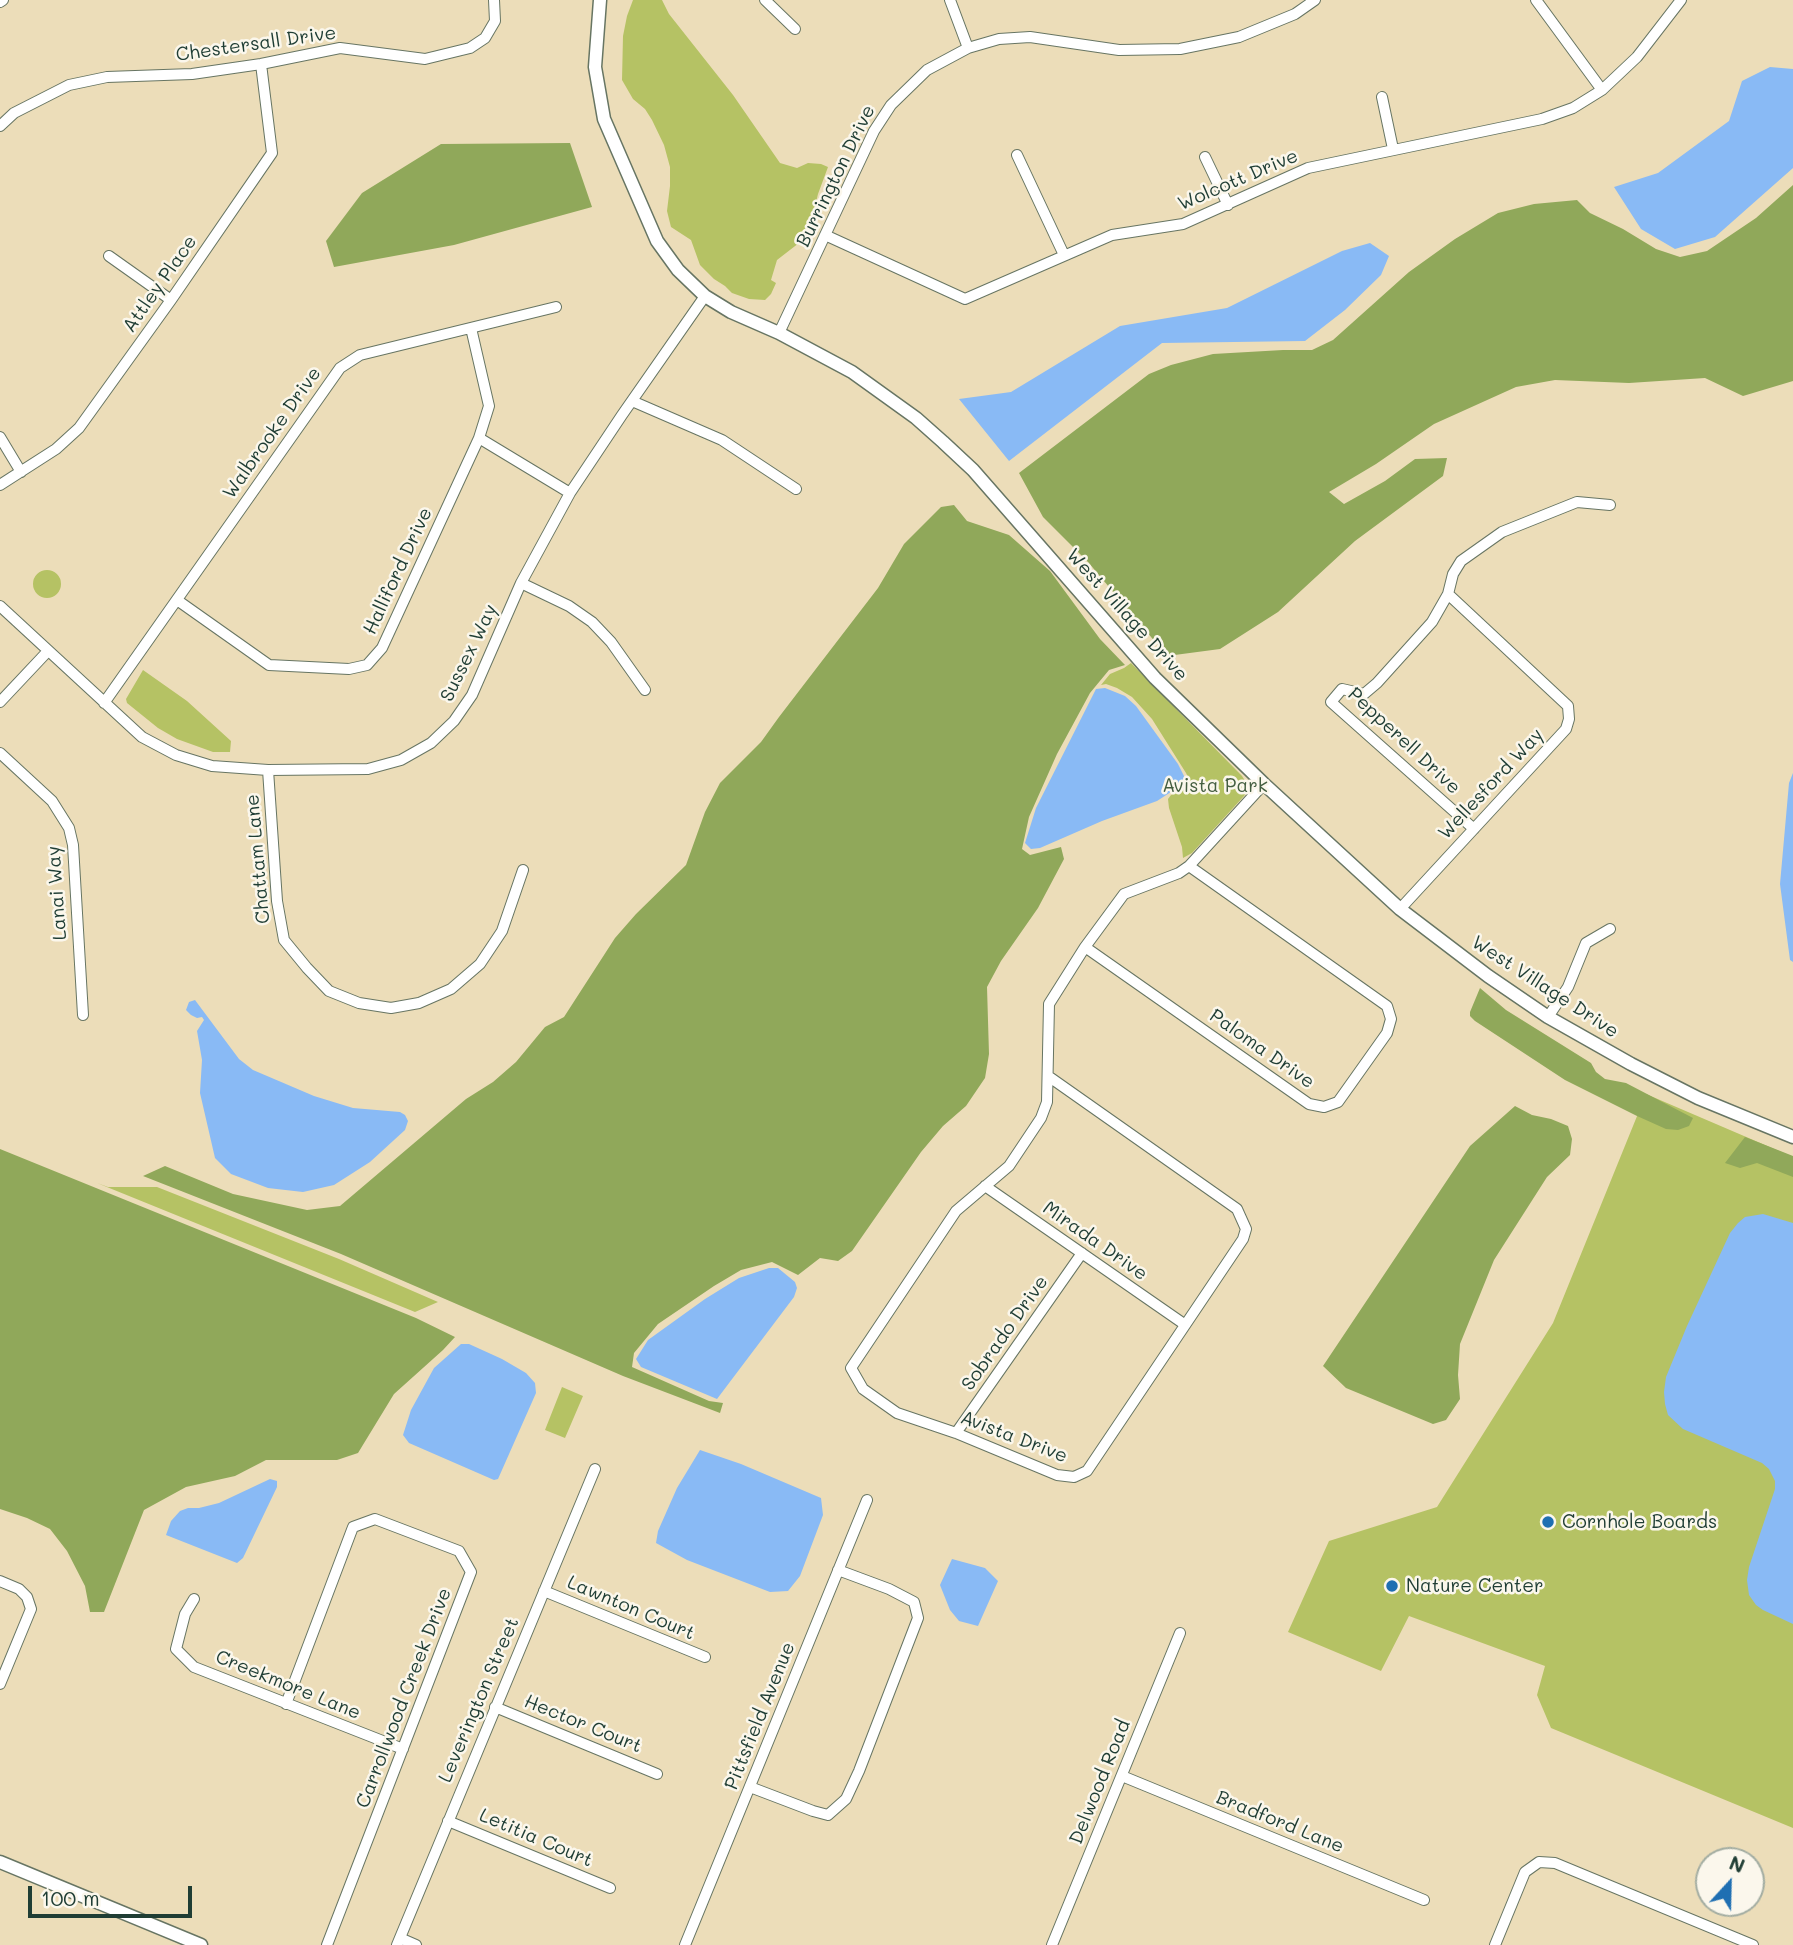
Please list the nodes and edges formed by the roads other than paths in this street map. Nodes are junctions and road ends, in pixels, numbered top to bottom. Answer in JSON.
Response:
{"nodes":[{"id":1,"x":494,"y":0,"type":"edge"},
{"id":2,"x":600,"y":0,"type":"edge"},
{"id":3,"x":765,"y":0,"type":"edge"},
{"id":4,"x":950,"y":0,"type":"edge"},
{"id":5,"x":1315,"y":0,"type":"edge"},
{"id":6,"x":1536,"y":0,"type":"edge"},
{"id":7,"x":1681,"y":0,"type":"edge"},
{"id":8,"x":795,"y":29,"type":"dead end"},
{"id":9,"x":968,"y":48,"type":"junction"},
{"id":10,"x":261,"y":64,"type":"junction"},
{"id":11,"x":1602,"y":90,"type":"junction"},
{"id":12,"x":1382,"y":97,"type":"dead end"},
{"id":13,"x":0,"y":126,"type":"edge"},
{"id":14,"x":1393,"y":149,"type":"junction"},
{"id":15,"x":1017,"y":155,"type":"dead end"},
{"id":16,"x":1205,"y":157,"type":"dead end"},
{"id":17,"x":1228,"y":205,"type":"junction"},
{"id":18,"x":825,"y":235,"type":"junction"},
{"id":19,"x":1064,"y":255,"type":"junction"},
{"id":20,"x":110,"y":256,"type":"dead end"},
{"id":21,"x":705,"y":296,"type":"junction"},
{"id":22,"x":171,"y":300,"type":"junction"},
{"id":23,"x":555,"y":307,"type":"dead end"},
{"id":24,"x":471,"y":328,"type":"junction"},
{"id":25,"x":779,"y":333,"type":"junction"},
{"id":26,"x":632,"y":401,"type":"junction"},
{"id":27,"x":0,"y":437,"type":"edge"},
{"id":28,"x":479,"y":438,"type":"junction"},
{"id":29,"x":21,"y":472,"type":"junction"},
{"id":30,"x":0,"y":485,"type":"edge"},
{"id":31,"x":796,"y":489,"type":"dead end"},
{"id":32,"x":570,"y":494,"type":"junction"},
{"id":33,"x":1610,"y":505,"type":"dead end"},
{"id":34,"x":521,"y":583,"type":"junction"},
{"id":35,"x":1448,"y":594,"type":"junction"},
{"id":36,"x":177,"y":600,"type":"junction"},
{"id":37,"x":0,"y":606,"type":"edge"},
{"id":38,"x":48,"y":651,"type":"junction"},
{"id":39,"x":645,"y":690,"type":"dead end"},
{"id":40,"x":0,"y":702,"type":"edge"},
{"id":41,"x":104,"y":703,"type":"junction"},
{"id":42,"x":0,"y":753,"type":"edge"},
{"id":43,"x":268,"y":770,"type":"junction"},
{"id":44,"x":1264,"y":784,"type":"junction"},
{"id":45,"x":1474,"y":829,"type":"junction"},
{"id":46,"x":1189,"y":866,"type":"junction"},
{"id":47,"x":523,"y":870,"type":"dead end"},
{"id":48,"x":1400,"y":909,"type":"junction"},
{"id":49,"x":1610,"y":929,"type":"dead end"},
{"id":50,"x":1085,"y":947,"type":"junction"},
{"id":51,"x":83,"y":1015,"type":"dead end"},
{"id":52,"x":1548,"y":1017,"type":"junction"},
{"id":53,"x":1048,"y":1076,"type":"junction"},
{"id":54,"x":1793,"y":1137,"type":"edge"},
{"id":55,"x":985,"y":1186,"type":"junction"},
{"id":56,"x":1082,"y":1253,"type":"junction"},
{"id":57,"x":1184,"y":1324,"type":"junction"},
{"id":58,"x":956,"y":1433,"type":"junction"},
{"id":59,"x":595,"y":1469,"type":"dead end"},
{"id":60,"x":867,"y":1500,"type":"dead end"},
{"id":61,"x":838,"y":1570,"type":"junction"},
{"id":62,"x":0,"y":1581,"type":"edge"},
{"id":63,"x":544,"y":1591,"type":"junction"},
{"id":64,"x":194,"y":1599,"type":"dead end"},
{"id":65,"x":1180,"y":1633,"type":"dead end"},
{"id":66,"x":705,"y":1657,"type":"dead end"},
{"id":67,"x":0,"y":1684,"type":"edge"},
{"id":68,"x":286,"y":1704,"type":"junction"},
{"id":69,"x":495,"y":1707,"type":"junction"},
{"id":70,"x":403,"y":1749,"type":"junction"},
{"id":71,"x":657,"y":1774,"type":"dead end"},
{"id":72,"x":1122,"y":1776,"type":"junction"},
{"id":73,"x":750,"y":1787,"type":"junction"},
{"id":74,"x":448,"y":1821,"type":"junction"},
{"id":75,"x":0,"y":1862,"type":"edge"},
{"id":76,"x":610,"y":1888,"type":"dead end"},
{"id":77,"x":1424,"y":1900,"type":"dead end"},
{"id":78,"x":398,"y":1942,"type":"edge"},
{"id":79,"x":201,"y":1945,"type":"edge"},
{"id":80,"x":327,"y":1945,"type":"edge"},
{"id":81,"x":416,"y":1945,"type":"edge"},
{"id":82,"x":685,"y":1945,"type":"edge"},
{"id":83,"x":1052,"y":1945,"type":"edge"},
{"id":84,"x":1494,"y":1945,"type":"edge"},
{"id":85,"x":1753,"y":1945,"type":"edge"}],
"edges":[{"from":1,"to":10,"type":"street","name":"Chestersall Drive"},
{"from":2,"to":21,"type":"street","name":"West Village Drive"},
{"from":3,"to":8,"type":"street"},
{"from":4,"to":9,"type":"street"},
{"from":5,"to":9,"type":"street","name":"Burrington Drive"},
{"from":6,"to":11,"type":"street"},
{"from":7,"to":11,"type":"street","name":"Wolcott Drive"},
{"from":9,"to":18,"type":"street","name":"Burrington Drive"},
{"from":10,"to":13,"type":"street","name":"Chestersall Drive"},
{"from":10,"to":22,"type":"street","name":"Attley Place"},
{"from":11,"to":14,"type":"street","name":"Wolcott Drive"},
{"from":12,"to":14,"type":"street"},
{"from":14,"to":17,"type":"street","name":"Wolcott Drive"},
{"from":15,"to":19,"type":"street"},
{"from":16,"to":17,"type":"street"},
{"from":17,"to":19,"type":"street","name":"Wolcott Drive"},
{"from":18,"to":19,"type":"street","name":"Wolcott Drive"},
{"from":18,"to":25,"type":"street","name":"Burrington Drive"},
{"from":20,"to":22,"type":"street"},
{"from":21,"to":25,"type":"street","name":"West Village Drive"},
{"from":21,"to":26,"type":"street","name":"Sussex Way"},
{"from":22,"to":29,"type":"street","name":"Attley Place"},
{"from":23,"to":24,"type":"street","name":"Walbrooke Drive"},
{"from":24,"to":28,"type":"street","name":"Halliford Drive"},
{"from":24,"to":36,"type":"street","name":"Walbrooke Drive"},
{"from":25,"to":44,"type":"street","name":"West Village Drive"},
{"from":26,"to":31,"type":"street"},
{"from":26,"to":32,"type":"street","name":"Sussex Way"},
{"from":27,"to":29,"type":"street"},
{"from":28,"to":32,"type":"street"},
{"from":28,"to":36,"type":"street","name":"Halliford Drive"},
{"from":29,"to":30,"type":"street","name":"Attley Place"},
{"from":32,"to":34,"type":"street","name":"Sussex Way"},
{"from":33,"to":35,"type":"street","name":"Pepperell Drive"},
{"from":34,"to":39,"type":"street"},
{"from":34,"to":43,"type":"street","name":"Sussex Way"},
{"from":35,"to":45,"type":"street","name":"Wellesford Way"},
{"from":35,"to":45,"type":"street","name":"Pepperell Drive"},
{"from":36,"to":41,"type":"street","name":"Walbrooke Drive"},
{"from":37,"to":38,"type":"street","name":"Sussex Way"},
{"from":38,"to":40,"type":"street"},
{"from":38,"to":41,"type":"street","name":"Sussex Way"},
{"from":41,"to":43,"type":"street","name":"Sussex Way"},
{"from":42,"to":51,"type":"street","name":"Lanai Way"},
{"from":43,"to":47,"type":"street","name":"Chattam Lane"},
{"from":44,"to":46,"type":"street","name":"Avista Drive"},
{"from":44,"to":48,"type":"street","name":"West Village Drive"},
{"from":45,"to":48,"type":"street","name":"Wellesford Way"},
{"from":46,"to":50,"type":"street","name":"Avista Drive"},
{"from":46,"to":50,"type":"street","name":"Paloma Drive"},
{"from":48,"to":52,"type":"street","name":"West Village Drive"},
{"from":49,"to":52,"type":"street"},
{"from":50,"to":53,"type":"street","name":"Avista Drive"},
{"from":52,"to":54,"type":"street","name":"West Village Drive"},
{"from":53,"to":55,"type":"street","name":"Avista Drive"},
{"from":53,"to":57,"type":"street","name":"Avista Drive"},
{"from":55,"to":56,"type":"street","name":"Mirada Drive"},
{"from":55,"to":58,"type":"street","name":"Avista Drive"},
{"from":56,"to":57,"type":"street","name":"Mirada Drive"},
{"from":56,"to":58,"type":"street","name":"Sobrado Drive"},
{"from":57,"to":58,"type":"street","name":"Avista Drive"},
{"from":59,"to":63,"type":"street","name":"Leverington Street"},
{"from":60,"to":61,"type":"street","name":"Pittsfield Avenue"},
{"from":61,"to":73,"type":"street","name":"Pittsfield Avenue"},
{"from":61,"to":73,"type":"street"},
{"from":62,"to":67,"type":"street"},
{"from":63,"to":66,"type":"street","name":"Lawnton Court"},
{"from":63,"to":69,"type":"street","name":"Leverington Street"},
{"from":64,"to":68,"type":"street","name":"Creekmore Lane"},
{"from":65,"to":72,"type":"street","name":"Delwood Road"},
{"from":68,"to":70,"type":"street","name":"Creekmore Lane"},
{"from":68,"to":70,"type":"street","name":"Carrollwood Creek Drive"},
{"from":69,"to":71,"type":"street","name":"Hector Court"},
{"from":69,"to":74,"type":"street","name":"Leverington Street"},
{"from":70,"to":80,"type":"street","name":"Carrollwood Creek Drive"},
{"from":72,"to":77,"type":"street","name":"Bradford Lane"},
{"from":72,"to":83,"type":"street","name":"Delwood Road"},
{"from":73,"to":82,"type":"street","name":"Pittsfield Avenue"},
{"from":74,"to":76,"type":"street","name":"Letitia Court"},
{"from":74,"to":78,"type":"street","name":"Leverington Street"},
{"from":75,"to":79,"type":"street"},
{"from":78,"to":81,"type":"street"},
{"from":84,"to":85,"type":"street"}]}
